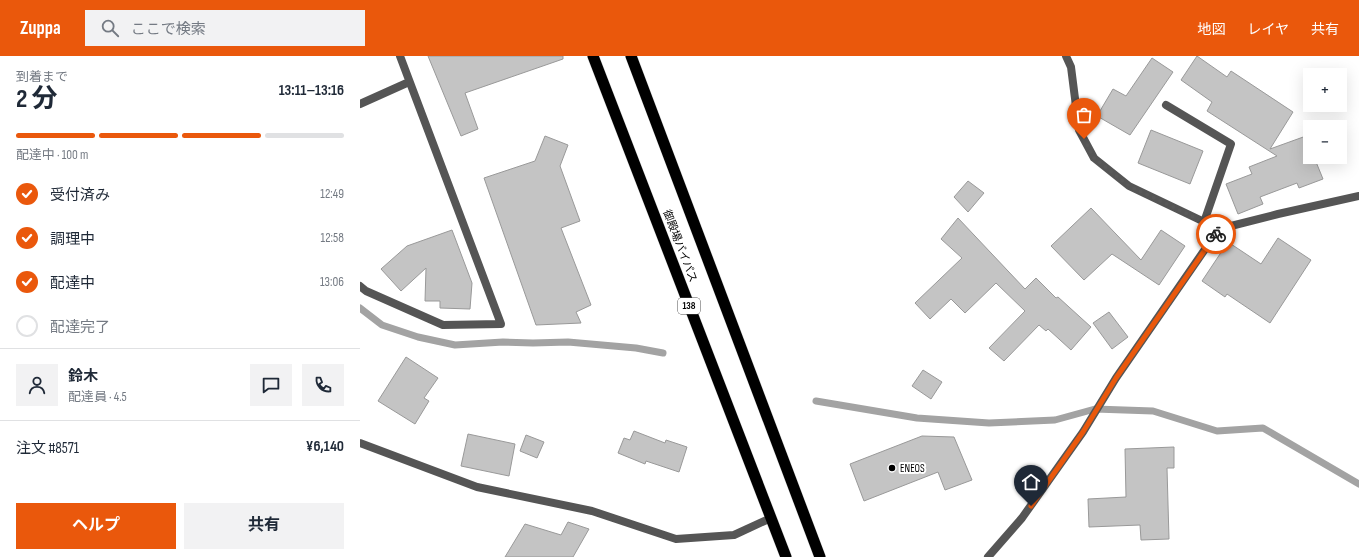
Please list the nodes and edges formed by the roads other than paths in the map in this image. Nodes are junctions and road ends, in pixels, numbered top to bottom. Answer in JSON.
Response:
{"nodes":[{"id":1,"x":400,"y":56,"type":"edge"},
{"id":2,"x":593,"y":56,"type":"edge"},
{"id":3,"x":631,"y":56,"type":"edge"},
{"id":4,"x":1066,"y":56,"type":"edge"},
{"id":5,"x":409,"y":82,"type":"junction"},
{"id":6,"x":360,"y":104,"type":"edge"},
{"id":7,"x":1166,"y":104,"type":"dead end"},
{"id":8,"x":1359,"y":196,"type":"edge"},
{"id":9,"x":1204,"y":222,"type":"junction"},
{"id":10,"x":1219,"y":229,"type":"junction"},
{"id":11,"x":360,"y":286,"type":"edge"},
{"id":12,"x":360,"y":443,"type":"edge"},
{"id":13,"x":771,"y":518,"type":"junction"},
{"id":14,"x":786,"y":557,"type":"edge"},
{"id":15,"x":820,"y":557,"type":"edge"},
{"id":16,"x":988,"y":557,"type":"edge"}],
"edges":[{"from":1,"to":5,"type":"street"},
{"from":2,"to":13,"type":"highway","name":"御殿場バイパス","number":"138"},
{"from":3,"to":15,"type":"highway","name":"御殿場バイパス"},
{"from":4,"to":9,"type":"street"},
{"from":5,"to":6,"type":"street"},
{"from":5,"to":11,"type":"street"},
{"from":7,"to":9,"type":"street"},
{"from":8,"to":10,"type":"street"},
{"from":9,"to":10,"type":"street"},
{"from":10,"to":16,"type":"street"},
{"from":12,"to":13,"type":"street"},
{"from":13,"to":14,"type":"highway","name":"御殿場バイパス","number":"138"}]}
